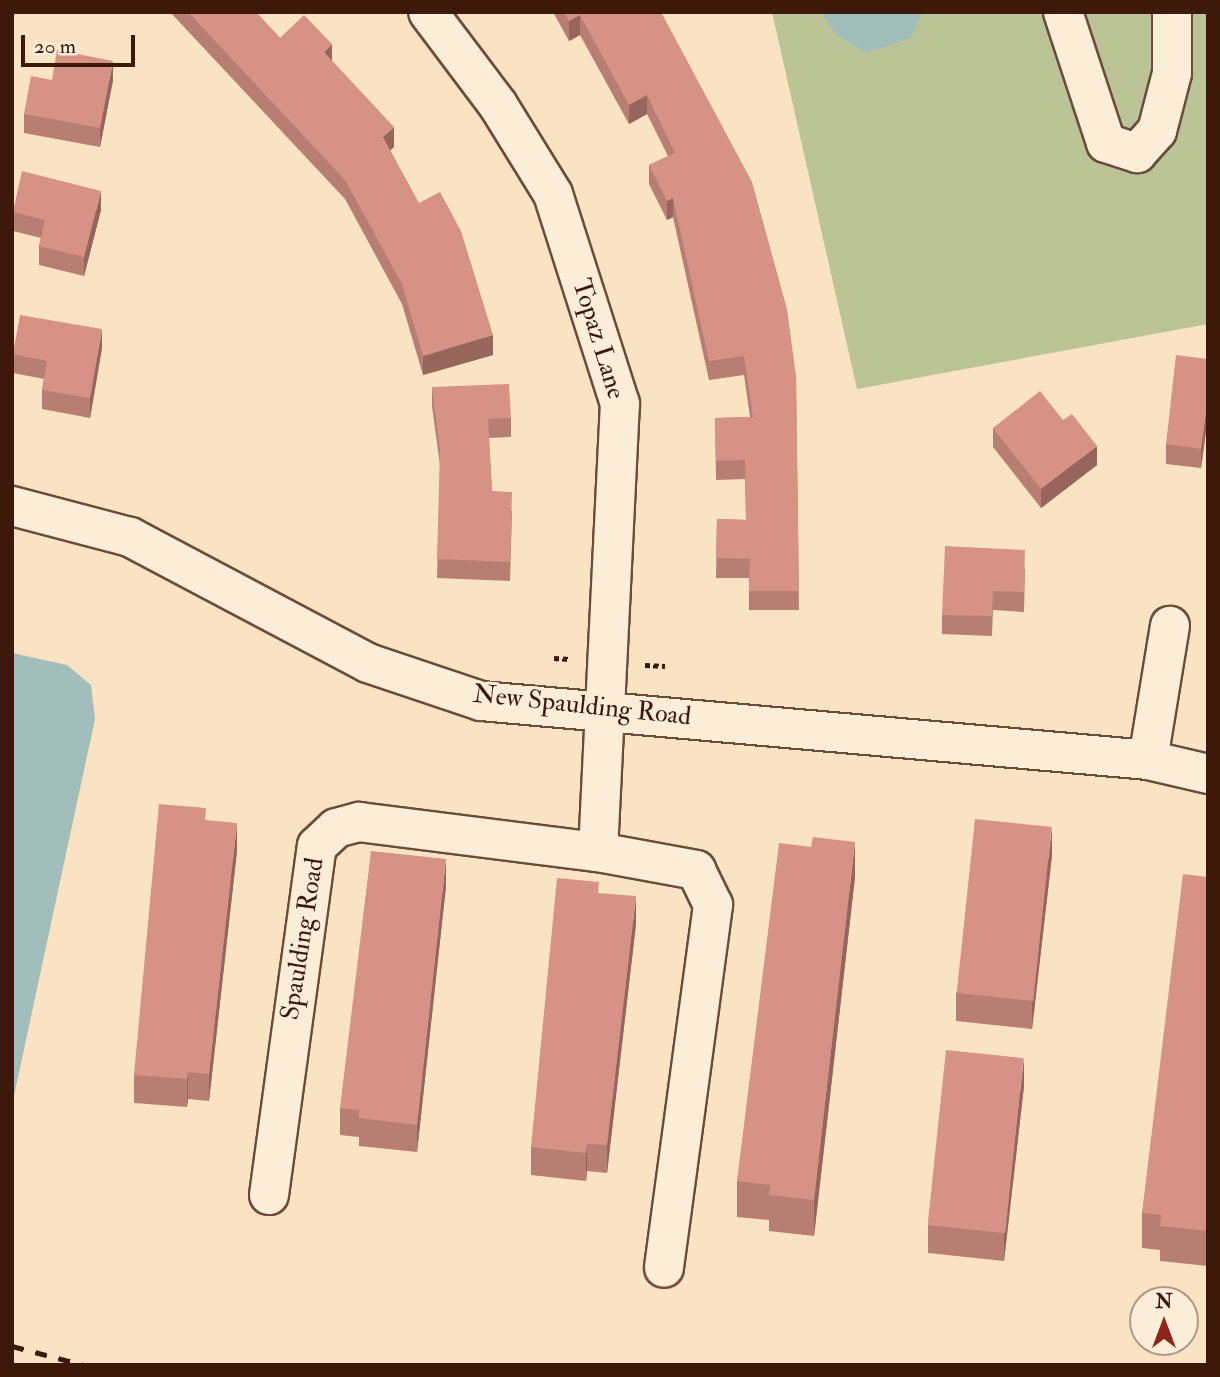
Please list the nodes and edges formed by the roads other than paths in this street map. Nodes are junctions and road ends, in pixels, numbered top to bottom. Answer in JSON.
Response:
{"nodes":[{"id":1,"x":428,"y":12,"type":"edge"},
{"id":2,"x":1063,"y":12,"type":"edge"},
{"id":3,"x":1172,"y":12,"type":"edge"},
{"id":4,"x":12,"y":506,"type":"edge"},
{"id":5,"x":1170,"y":626,"type":"dead end"},
{"id":6,"x":606,"y":709,"type":"junction"},
{"id":7,"x":1148,"y":760,"type":"junction"},
{"id":8,"x":1208,"y":774,"type":"edge"},
{"id":9,"x":598,"y":852,"type":"junction"},
{"id":10,"x":269,"y":1195,"type":"dead end"},
{"id":11,"x":664,"y":1268,"type":"dead end"}],
"edges":[{"from":1,"to":6,"type":"street","name":"Topaz Lane"},
{"from":2,"to":3,"type":"street"},
{"from":4,"to":6,"type":"street","name":"New Spaulding Road"},
{"from":5,"to":7,"type":"street"},
{"from":6,"to":7,"type":"street","name":"New Spaulding Road"},
{"from":6,"to":9,"type":"street"},
{"from":7,"to":8,"type":"street"},
{"from":9,"to":10,"type":"street","name":"Spaulding Road"},
{"from":9,"to":11,"type":"street","name":"Spaulding Road"}]}
